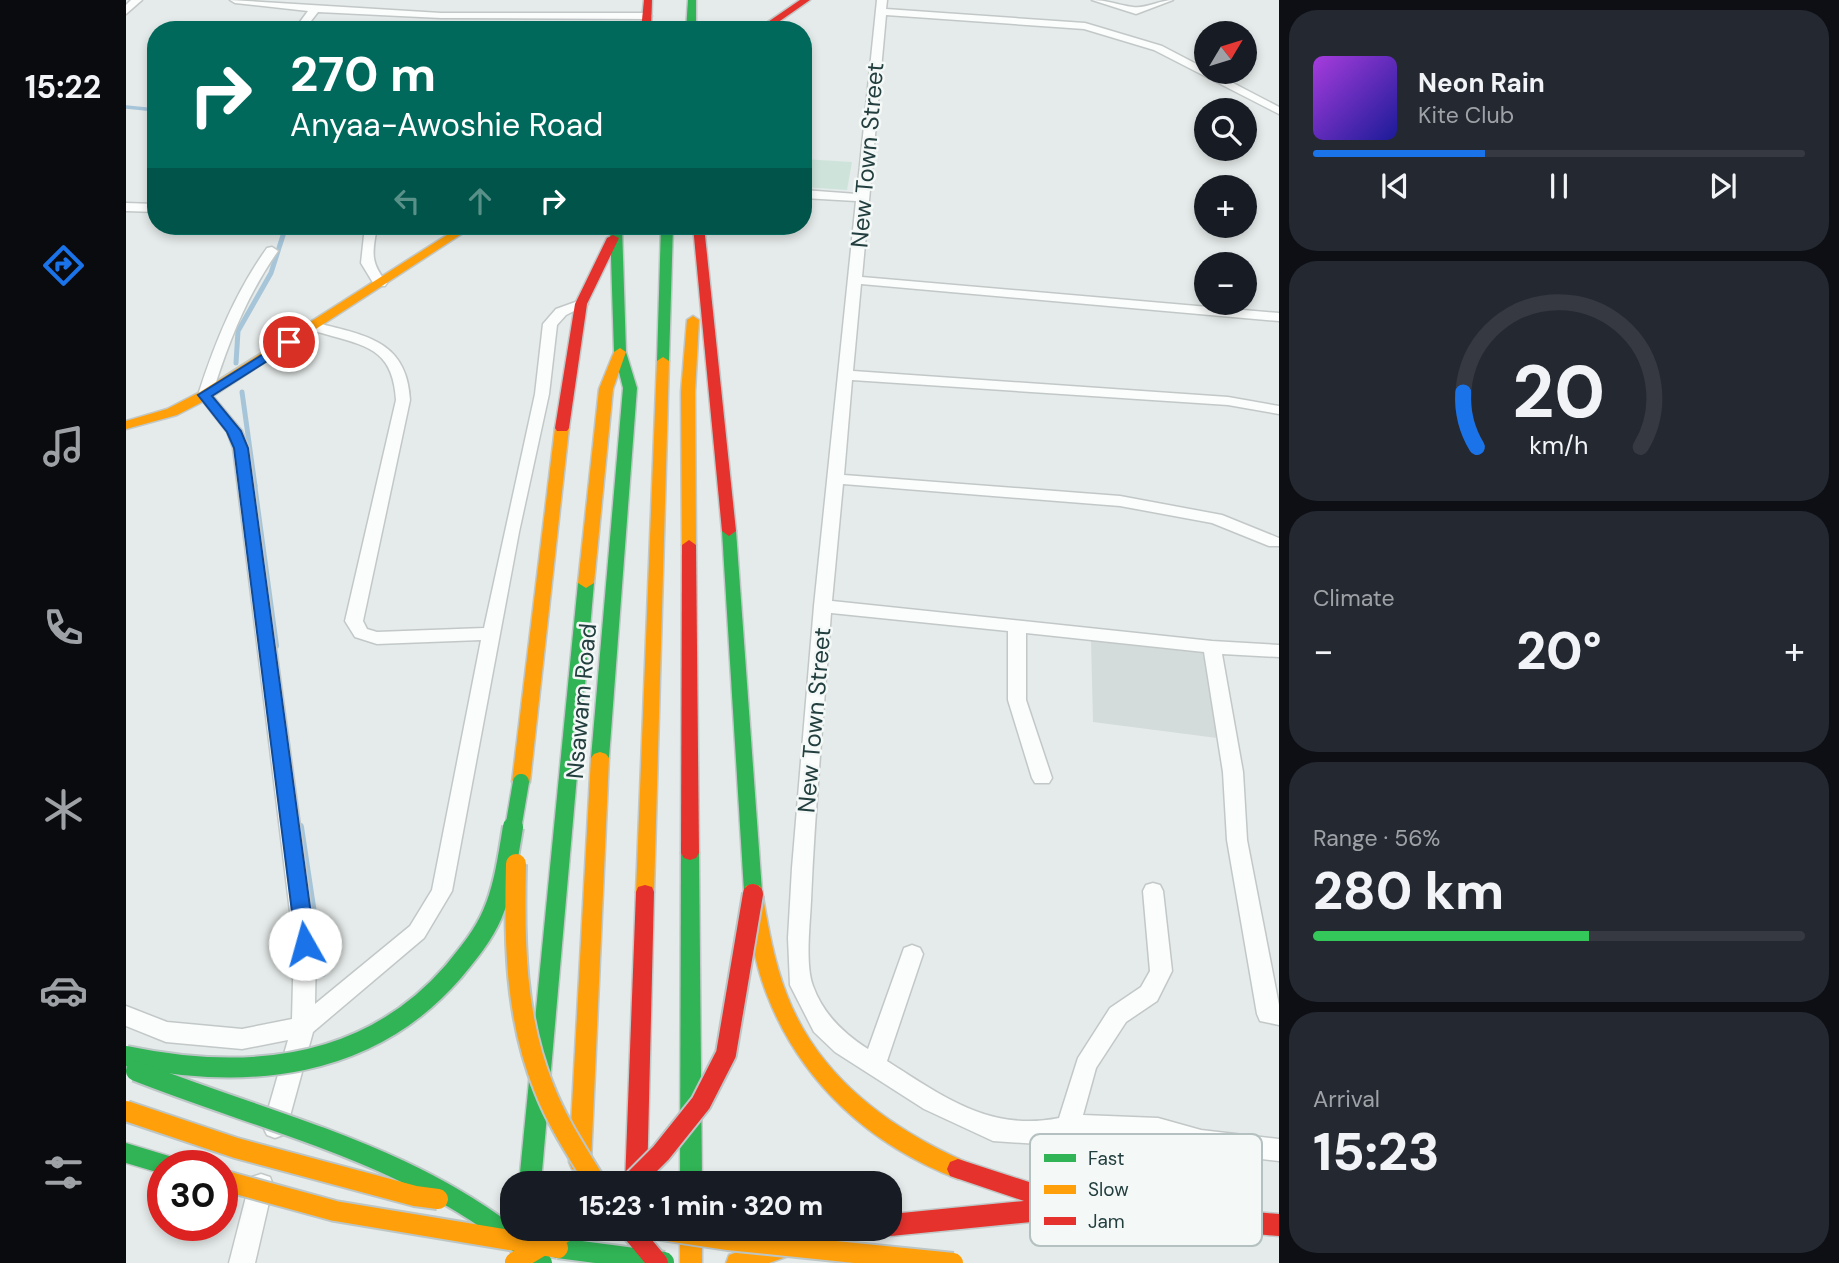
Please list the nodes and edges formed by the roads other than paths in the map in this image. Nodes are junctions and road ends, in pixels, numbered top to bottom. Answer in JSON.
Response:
{"nodes":[{"id":1,"x":136,"y":0,"type":"edge"},
{"id":2,"x":235,"y":0,"type":"edge"},
{"id":3,"x":325,"y":0,"type":"edge"},
{"id":4,"x":678,"y":0,"type":"edge"},
{"id":5,"x":692,"y":0,"type":"edge"},
{"id":6,"x":806,"y":0,"type":"edge"},
{"id":7,"x":1168,"y":0,"type":"edge"},
{"id":8,"x":1100,"y":1,"type":"edge"},
{"id":9,"x":881,"y":6,"type":"edge"},
{"id":10,"x":126,"y":11,"type":"edge"},
{"id":11,"x":316,"y":11,"type":"junction"},
{"id":12,"x":464,"y":14,"type":"junction"},
{"id":13,"x":647,"y":15,"type":"edge"},
{"id":14,"x":625,"y":16,"type":"junction"},
{"id":15,"x":535,"y":17,"type":"junction"},
{"id":16,"x":307,"y":21,"type":"edge"},
{"id":17,"x":460,"y":21,"type":"edge"},
{"id":18,"x":535,"y":21,"type":"edge"},
{"id":19,"x":624,"y":21,"type":"edge"},
{"id":20,"x":678,"y":21,"type":"edge"},
{"id":21,"x":691,"y":21,"type":"edge"},
{"id":22,"x":774,"y":21,"type":"edge"},
{"id":23,"x":1085,"y":26,"type":"junction"},
{"id":24,"x":1279,"y":111,"type":"edge"},
{"id":25,"x":812,"y":195,"type":"edge"},
{"id":26,"x":862,"y":198,"type":"junction"},
{"id":27,"x":126,"y":207,"type":"edge"},
{"id":28,"x":147,"y":208,"type":"edge"},
{"id":29,"x":370,"y":235,"type":"edge"},
{"id":30,"x":454,"y":235,"type":"edge"},
{"id":31,"x":613,"y":235,"type":"edge"},
{"id":32,"x":615,"y":235,"type":"edge"},
{"id":33,"x":667,"y":235,"type":"edge"},
{"id":34,"x":699,"y":235,"type":"edge"},
{"id":35,"x":699,"y":235,"type":"edge"},
{"id":36,"x":272,"y":251,"type":"dead end"},
{"id":37,"x":856,"y":280,"type":"junction"},
{"id":38,"x":380,"y":284,"type":"junction"},
{"id":39,"x":581,"y":304,"type":"junction"},
{"id":40,"x":1279,"y":317,"type":"edge"},
{"id":41,"x":313,"y":326,"type":"junction"},
{"id":42,"x":620,"y":352,"type":"junction"},
{"id":43,"x":848,"y":375,"type":"junction"},
{"id":44,"x":205,"y":395,"type":"junction"},
{"id":45,"x":1279,"y":410,"type":"edge"},
{"id":46,"x":126,"y":425,"type":"edge"},
{"id":47,"x":837,"y":479,"type":"junction"},
{"id":48,"x":1275,"y":542,"type":"dead end"},
{"id":49,"x":823,"y":606,"type":"junction"},
{"id":50,"x":1017,"y":626,"type":"junction"},
{"id":51,"x":492,"y":634,"type":"junction"},
{"id":52,"x":1212,"y":647,"type":"junction"},
{"id":53,"x":1279,"y":651,"type":"edge"},
{"id":54,"x":1042,"y":778,"type":"dead end"},
{"id":55,"x":521,"y":782,"type":"junction"},
{"id":56,"x":1153,"y":891,"type":"dead end"},
{"id":57,"x":753,"y":894,"type":"junction"},
{"id":58,"x":912,"y":954,"type":"dead end"},
{"id":59,"x":126,"y":1016,"type":"edge"},
{"id":60,"x":1279,"y":1016,"type":"edge"},
{"id":61,"x":303,"y":1027,"type":"junction"},
{"id":62,"x":126,"y":1056,"type":"edge"},
{"id":63,"x":874,"y":1064,"type":"junction"},
{"id":64,"x":126,"y":1067,"type":"edge"},
{"id":65,"x":126,"y":1111,"type":"edge"},
{"id":66,"x":1068,"y":1127,"type":"junction"},
{"id":67,"x":1176,"y":1134,"type":"edge"},
{"id":68,"x":126,"y":1153,"type":"edge"},
{"id":69,"x":147,"y":1159,"type":"edge"},
{"id":70,"x":531,"y":1171,"type":"edge"},
{"id":71,"x":580,"y":1171,"type":"edge"},
{"id":72,"x":588,"y":1171,"type":"edge"},
{"id":73,"x":634,"y":1171,"type":"edge"},
{"id":74,"x":645,"y":1171,"type":"edge"},
{"id":75,"x":691,"y":1171,"type":"edge"},
{"id":76,"x":238,"y":1184,"type":"edge"},
{"id":77,"x":1030,"y":1194,"type":"edge"},
{"id":78,"x":500,"y":1208,"type":"dead end"},
{"id":79,"x":1030,"y":1211,"type":"edge"},
{"id":80,"x":902,"y":1224,"type":"edge"},
{"id":81,"x":525,"y":1241,"type":"edge"},
{"id":82,"x":552,"y":1241,"type":"edge"},
{"id":83,"x":575,"y":1241,"type":"edge"},
{"id":84,"x":632,"y":1241,"type":"edge"},
{"id":85,"x":642,"y":1241,"type":"edge"},
{"id":86,"x":691,"y":1241,"type":"edge"},
{"id":87,"x":739,"y":1241,"type":"edge"},
{"id":88,"x":797,"y":1241,"type":"edge"},
{"id":89,"x":242,"y":1263,"type":"edge"},
{"id":90,"x":514,"y":1263,"type":"edge"},
{"id":91,"x":523,"y":1263,"type":"edge"},
{"id":92,"x":542,"y":1263,"type":"edge"},
{"id":93,"x":576,"y":1263,"type":"edge"},
{"id":94,"x":633,"y":1263,"type":"edge"},
{"id":95,"x":658,"y":1263,"type":"edge"},
{"id":96,"x":670,"y":1263,"type":"edge"},
{"id":97,"x":691,"y":1263,"type":"edge"},
{"id":98,"x":737,"y":1263,"type":"edge"},
{"id":99,"x":953,"y":1263,"type":"edge"}],
"edges":[{"from":1,"to":10,"type":"street"},
{"from":2,"to":11,"type":"street"},
{"from":3,"to":11,"type":"street"},
{"from":4,"to":20,"type":"main road"},
{"from":5,"to":21,"type":"main road"},
{"from":6,"to":22,"type":"main road"},
{"from":7,"to":8,"type":"street"},
{"from":8,"to":23,"type":"street"},
{"from":9,"to":23,"type":"street"},
{"from":9,"to":26,"type":"street","name":"New Town Street"},
{"from":11,"to":12,"type":"street"},
{"from":11,"to":16,"type":"street"},
{"from":12,"to":15,"type":"street"},
{"from":12,"to":17,"type":"street"},
{"from":13,"to":14,"type":"street"},
{"from":14,"to":15,"type":"street"},
{"from":14,"to":19,"type":"street"},
{"from":15,"to":18,"type":"street"},
{"from":23,"to":24,"type":"street"},
{"from":25,"to":26,"type":"street"},
{"from":26,"to":37,"type":"street","name":"New Town Street"},
{"from":27,"to":28,"type":"street"},
{"from":29,"to":38,"type":"street"},
{"from":30,"to":38,"type":"main road"},
{"from":31,"to":39,"type":"main road"},
{"from":32,"to":42,"type":"main road","name":"Nsawam Road"},
{"from":33,"to":73,"type":"main road"},
{"from":34,"to":57,"type":"main road"},
{"from":35,"to":75,"type":"main road"},
{"from":36,"to":44,"type":"street"},
{"from":37,"to":40,"type":"street"},
{"from":37,"to":43,"type":"street","name":"New Town Street"},
{"from":38,"to":41,"type":"main road"},
{"from":39,"to":51,"type":"street"},
{"from":39,"to":55,"type":"main road"},
{"from":41,"to":44,"type":"main road"},
{"from":41,"to":51,"type":"street"},
{"from":42,"to":70,"type":"main road"},
{"from":42,"to":71,"type":"main road","name":"Nsawam Road"},
{"from":43,"to":45,"type":"street"},
{"from":43,"to":47,"type":"street","name":"New Town Street"},
{"from":44,"to":46,"type":"main road"},
{"from":44,"to":61,"type":"street"},
{"from":47,"to":48,"type":"street"},
{"from":47,"to":49,"type":"street","name":"New Town Street"},
{"from":49,"to":50,"type":"street"},
{"from":49,"to":63,"type":"street","name":"New Town Street"},
{"from":50,"to":52,"type":"street"},
{"from":50,"to":54,"type":"street"},
{"from":51,"to":61,"type":"street"},
{"from":52,"to":53,"type":"street"},
{"from":52,"to":60,"type":"street"},
{"from":55,"to":62,"type":"main road","bridge":true},
{"from":55,"to":72,"type":"main road","bridge":true},
{"from":56,"to":66,"type":"street"},
{"from":57,"to":74,"type":"main road","bridge":true},
{"from":57,"to":77,"type":"main road"},
{"from":58,"to":63,"type":"street"},
{"from":59,"to":61,"type":"street"},
{"from":61,"to":89,"type":"street"},
{"from":63,"to":66,"type":"street","name":"New Town Street"},
{"from":64,"to":92,"type":"main road","bridge":true},
{"from":65,"to":78,"type":"main road","bridge":true},
{"from":66,"to":67,"type":"street","name":"New Town Street"},
{"from":68,"to":69,"type":"main road"},
{"from":76,"to":96,"type":"main road","bridge":true},
{"from":79,"to":80,"type":"main road"},
{"from":81,"to":91,"type":"main road"},
{"from":82,"to":90,"type":"main road","bridge":true},
{"from":83,"to":93,"type":"main road"},
{"from":84,"to":94,"type":"main road"},
{"from":85,"to":95,"type":"main road","bridge":true},
{"from":86,"to":97,"type":"main road"},
{"from":87,"to":99,"type":"main road","bridge":true},
{"from":88,"to":98,"type":"main road","bridge":true}]}
